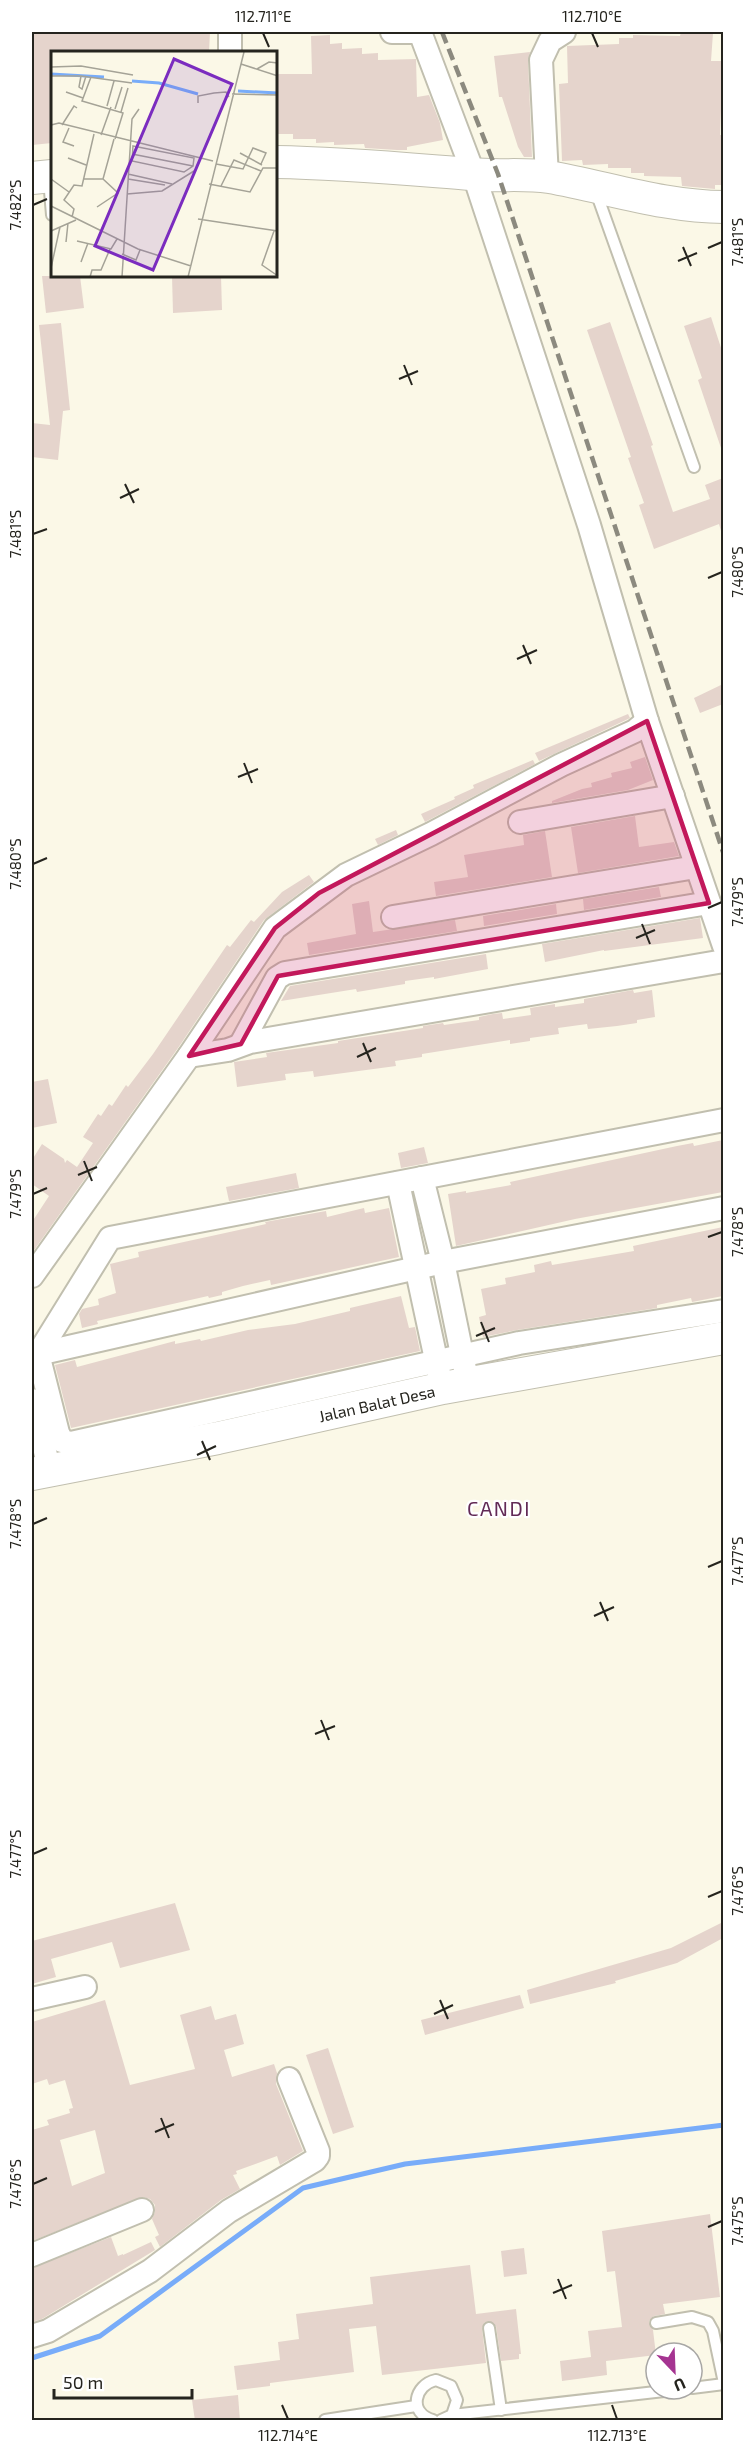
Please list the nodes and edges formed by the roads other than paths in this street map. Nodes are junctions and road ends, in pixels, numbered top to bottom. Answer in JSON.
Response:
{"nodes":[{"id":1,"x":230,"y":32,"type":"edge"},
{"id":2,"x":392,"y":32,"type":"edge"},
{"id":3,"x":420,"y":32,"type":"edge"},
{"id":4,"x":564,"y":32,"type":"edge"},
{"id":5,"x":230,"y":51,"type":"edge"},
{"id":6,"x":278,"y":162,"type":"edge"},
{"id":7,"x":474,"y":175,"type":"junction"},
{"id":8,"x":44,"y":176,"type":"edge"},
{"id":9,"x":547,"y":177,"type":"junction"},
{"id":10,"x":595,"y":186,"type":"junction"},
{"id":11,"x":723,"y":207,"type":"edge"},
{"id":12,"x":51,"y":210,"type":"edge"},
{"id":13,"x":694,"y":467,"type":"dead end"},
{"id":14,"x":648,"y":723,"type":"junction"},
{"id":15,"x":673,"y":796,"type":"junction"},
{"id":16,"x":520,"y":822,"type":"dead end"},
{"id":17,"x":696,"y":867,"type":"junction"},
{"id":18,"x":709,"y":903,"type":"junction"},
{"id":19,"x":393,"y":917,"type":"dead end"},
{"id":20,"x":723,"y":946,"type":"edge"},
{"id":21,"x":723,"y":961,"type":"edge"},
{"id":22,"x":235,"y":1047,"type":"junction"},
{"id":23,"x":196,"y":1055,"type":"junction"},
{"id":24,"x":723,"y":1120,"type":"edge"},
{"id":25,"x":422,"y":1178,"type":"junction"},
{"id":26,"x":398,"y":1183,"type":"junction"},
{"id":27,"x":723,"y":1208,"type":"edge"},
{"id":28,"x":443,"y":1262,"type":"junction"},
{"id":29,"x":416,"y":1269,"type":"junction"},
{"id":30,"x":32,"y":1276,"type":"edge"},
{"id":31,"x":723,"y":1311,"type":"edge"},
{"id":32,"x":723,"y":1338,"type":"edge"},
{"id":33,"x":38,"y":1354,"type":"junction"},
{"id":34,"x":452,"y":1373,"type":"junction"},
{"id":35,"x":32,"y":1400,"type":"edge"},
{"id":36,"x":41,"y":1472,"type":"edge"},
{"id":37,"x":85,"y":1987,"type":"dead end"},
{"id":38,"x":32,"y":1999,"type":"edge"},
{"id":39,"x":289,"y":2079,"type":"dead end"},
{"id":40,"x":142,"y":2210,"type":"dead end"},
{"id":41,"x":32,"y":2255,"type":"edge"},
{"id":42,"x":656,"y":2323,"type":"dead end"},
{"id":43,"x":489,"y":2328,"type":"dead end"},
{"id":44,"x":32,"y":2336,"type":"edge"},
{"id":45,"x":723,"y":2383,"type":"edge"},
{"id":46,"x":704,"y":2386,"type":"edge"},
{"id":47,"x":644,"y":2393,"type":"edge"},
{"id":48,"x":416,"y":2406,"type":"junction"},
{"id":49,"x":501,"y":2410,"type":"junction"},
{"id":50,"x":452,"y":2415,"type":"junction"},
{"id":51,"x":325,"y":2421,"type":"edge"},
{"id":52,"x":433,"y":2421,"type":"edge"},
{"id":53,"x":441,"y":2421,"type":"edge"}],
"edges":[{"from":1,"to":5,"type":"street"},
{"from":2,"to":3,"type":"street"},
{"from":3,"to":7,"type":"street"},
{"from":4,"to":9,"type":"street"},
{"from":6,"to":7,"type":"street"},
{"from":7,"to":9,"type":"street"},
{"from":7,"to":14,"type":"street"},
{"from":8,"to":12,"type":"lane"},
{"from":9,"to":10,"type":"street"},
{"from":10,"to":11,"type":"street"},
{"from":10,"to":13,"type":"lane"},
{"from":14,"to":15,"type":"street"},
{"from":14,"to":23,"type":"street"},
{"from":15,"to":16,"type":"street"},
{"from":15,"to":17,"type":"street"},
{"from":17,"to":18,"type":"street"},
{"from":17,"to":19,"type":"street"},
{"from":18,"to":20,"type":"street"},
{"from":18,"to":22,"type":"street"},
{"from":21,"to":22,"type":"street"},
{"from":22,"to":23,"type":"street"},
{"from":23,"to":30,"type":"street"},
{"from":24,"to":25,"type":"street"},
{"from":25,"to":26,"type":"street"},
{"from":25,"to":28,"type":"street"},
{"from":26,"to":29,"type":"street"},
{"from":26,"to":33,"type":"street"},
{"from":27,"to":28,"type":"street"},
{"from":28,"to":29,"type":"street"},
{"from":28,"to":34,"type":"street"},
{"from":29,"to":33,"type":"street"},
{"from":29,"to":34,"type":"street"},
{"from":31,"to":34,"type":"street"},
{"from":32,"to":34,"type":"street","name":"Jalan Balat Desa"},
{"from":33,"to":34,"type":"street"},
{"from":34,"to":36,"type":"street","name":"Jalan Balat Desa"},
{"from":35,"to":36,"type":"street"},
{"from":37,"to":38,"type":"street"},
{"from":39,"to":44,"type":"street"},
{"from":40,"to":41,"type":"street"},
{"from":42,"to":45,"type":"lane"},
{"from":43,"to":49,"type":"lane"},
{"from":45,"to":46,"type":"lane"},
{"from":47,"to":49,"type":"lane"},
{"from":48,"to":50,"type":"lane"},
{"from":48,"to":51,"type":"lane"},
{"from":48,"to":52,"type":"lane"},
{"from":49,"to":50,"type":"lane"},
{"from":50,"to":53,"type":"lane"}]}
